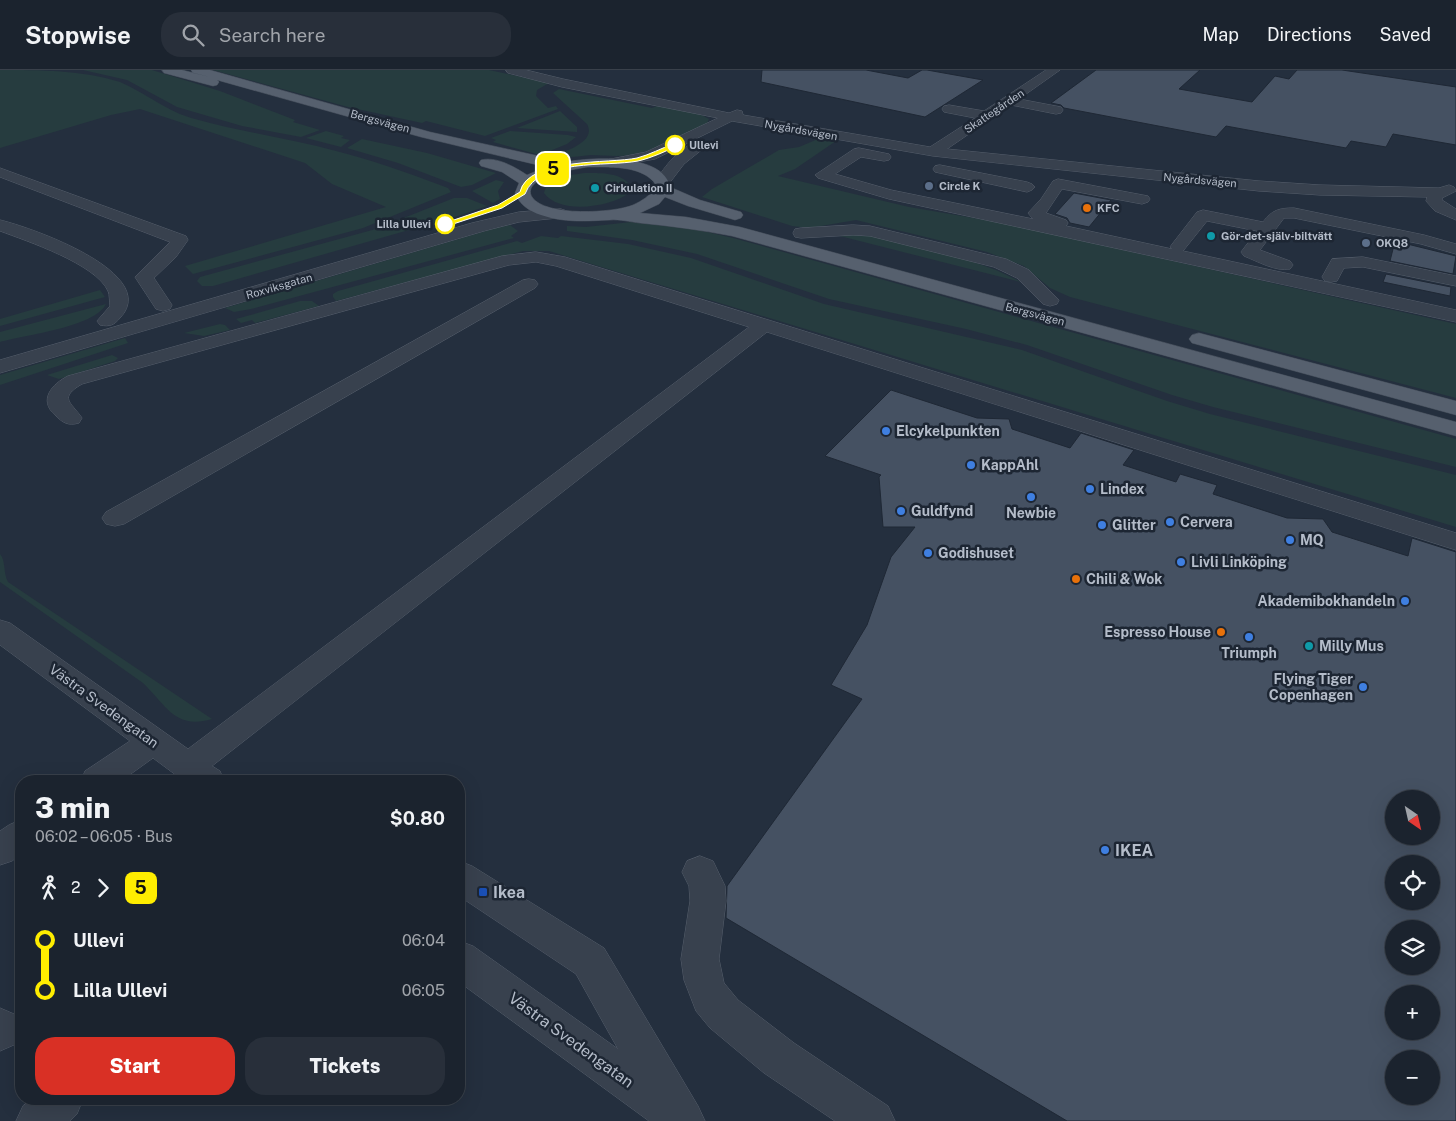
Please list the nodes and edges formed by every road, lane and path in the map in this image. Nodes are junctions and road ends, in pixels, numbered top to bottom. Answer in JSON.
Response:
{"nodes":[{"id":1,"x":168,"y":70,"type":"edge"},
{"id":2,"x":197,"y":70,"type":"edge"},
{"id":3,"x":512,"y":70,"type":"edge"},
{"id":4,"x":1054,"y":70,"type":"edge"},
{"id":5,"x":530,"y":72,"type":"edge"},
{"id":6,"x":1009,"y":101,"type":"junction"},
{"id":7,"x":949,"y":108,"type":"dead end"},
{"id":8,"x":1056,"y":110,"type":"dead end"},
{"id":9,"x":738,"y":116,"type":"junction"},
{"id":10,"x":987,"y":116,"type":"junction"},
{"id":11,"x":771,"y":125,"type":"junction"},
{"id":12,"x":719,"y":134,"type":"junction"},
{"id":13,"x":938,"y":149,"type":"junction"},
{"id":14,"x":1040,"y":162,"type":"junction"},
{"id":15,"x":611,"y":163,"type":"junction"},
{"id":16,"x":564,"y":166,"type":"junction"},
{"id":17,"x":0,"y":172,"type":"edge"},
{"id":18,"x":1006,"y":183,"type":"junction"},
{"id":19,"x":663,"y":186,"type":"junction"},
{"id":20,"x":1027,"y":188,"type":"junction"},
{"id":21,"x":1320,"y":190,"type":"junction"},
{"id":22,"x":1456,"y":190,"type":"edge"},
{"id":23,"x":1438,"y":193,"type":"junction"},
{"id":24,"x":517,"y":195,"type":"junction"},
{"id":25,"x":1142,"y":199,"type":"dead end"},
{"id":26,"x":978,"y":213,"type":"junction"},
{"id":27,"x":1452,"y":213,"type":"edge"},
{"id":28,"x":560,"y":214,"type":"junction"},
{"id":29,"x":611,"y":215,"type":"junction"},
{"id":30,"x":1012,"y":219,"type":"junction"},
{"id":31,"x":0,"y":224,"type":"edge"},
{"id":32,"x":801,"y":233,"type":"junction"},
{"id":33,"x":1115,"y":234,"type":"dead end"},
{"id":34,"x":1258,"y":239,"type":"junction"},
{"id":35,"x":1204,"y":242,"type":"dead end"},
{"id":36,"x":849,"y":246,"type":"dead end"},
{"id":37,"x":1232,"y":248,"type":"dead end"},
{"id":38,"x":1456,"y":249,"type":"edge"},
{"id":39,"x":868,"y":251,"type":"dead end"},
{"id":40,"x":1297,"y":276,"type":"junction"},
{"id":41,"x":1332,"y":278,"type":"junction"},
{"id":42,"x":1456,"y":281,"type":"edge"},
{"id":43,"x":529,"y":284,"type":"dead end"},
{"id":44,"x":1050,"y":300,"type":"junction"},
{"id":45,"x":1456,"y":304,"type":"edge"},
{"id":46,"x":163,"y":305,"type":"junction"},
{"id":47,"x":1456,"y":316,"type":"edge"},
{"id":48,"x":107,"y":321,"type":"junction"},
{"id":49,"x":152,"y":323,"type":"junction"},
{"id":50,"x":764,"y":325,"type":"junction"},
{"id":51,"x":1154,"y":327,"type":"dead end"},
{"id":52,"x":1182,"y":334,"type":"dead end"},
{"id":53,"x":0,"y":352,"type":"edge"},
{"id":54,"x":171,"y":353,"type":"junction"},
{"id":55,"x":0,"y":367,"type":"edge"},
{"id":56,"x":1456,"y":408,"type":"edge"},
{"id":57,"x":70,"y":418,"type":"dead end"},
{"id":58,"x":1456,"y":429,"type":"edge"},
{"id":59,"x":115,"y":518,"type":"dead end"},
{"id":60,"x":1456,"y":542,"type":"edge"},
{"id":61,"x":0,"y":630,"type":"edge"},
{"id":62,"x":152,"y":742,"type":"junction"},
{"id":63,"x":198,"y":774,"type":"edge"},
{"id":64,"x":105,"y":775,"type":"edge"},
{"id":65,"x":700,"y":872,"type":"dead end"},
{"id":66,"x":465,"y":881,"type":"edge"},
{"id":67,"x":465,"y":963,"type":"edge"},
{"id":68,"x":55,"y":1105,"type":"edge"},
{"id":69,"x":38,"y":1121,"type":"edge"},
{"id":70,"x":683,"y":1121,"type":"edge"},
{"id":71,"x":873,"y":1121,"type":"edge"}],
"edges":[{"from":1,"to":24,"type":"main road","name":"Bergsvägen"},
{"from":2,"to":16,"type":"main road","name":"Bergsvägen"},
{"from":3,"to":5,"type":"street","name":"Nygårdsvägen"},
{"from":4,"to":6,"type":"street","name":"Skattegården"},
{"from":5,"to":9,"type":"street","name":"Nygårdsvägen"},
{"from":6,"to":8,"type":"street"},
{"from":6,"to":10,"type":"street","name":"Skattegården"},
{"from":7,"to":10,"type":"street"},
{"from":9,"to":11,"type":"street","name":"Nygårdsvägen"},
{"from":9,"to":12,"type":"street"},
{"from":9,"to":13,"type":"street","name":"Nygårdsvägen"},
{"from":9,"to":15,"type":"street"},
{"from":10,"to":13,"type":"street","name":"Skattegården"},
{"from":11,"to":12,"type":"street"},
{"from":11,"to":13,"type":"street","name":"Nygårdsvägen"},
{"from":12,"to":19,"type":"street"},
{"from":13,"to":14,"type":"street","name":"Nygårdsvägen"},
{"from":14,"to":20,"type":"street"},
{"from":14,"to":21,"type":"street","name":"Nygårdsvägen"},
{"from":15,"to":16,"type":"main road"},
{"from":15,"to":19,"type":"main road"},
{"from":16,"to":24,"type":"main road"},
{"from":17,"to":46,"type":"street"},
{"from":18,"to":20,"type":"street"},
{"from":18,"to":26,"type":"street"},
{"from":18,"to":26,"type":"street"},
{"from":19,"to":29,"type":"main road"},
{"from":19,"to":32,"type":"main road"},
{"from":20,"to":30,"type":"street"},
{"from":21,"to":23,"type":"street","name":"Nygårdsvägen"},
{"from":21,"to":27,"type":"street","name":"Nygårdsvägen"},
{"from":22,"to":23,"type":"street","name":"Nygårdsvägen"},
{"from":23,"to":27,"type":"street"},
{"from":24,"to":28,"type":"main road","name":"Bergsvägen"},
{"from":24,"to":46,"type":"street","name":"Roxviksgatan"},
{"from":25,"to":33,"type":"street"},
{"from":26,"to":30,"type":"street"},
{"from":28,"to":29,"type":"main road","name":"Bergsvägen"},
{"from":28,"to":49,"type":"street","name":"Roxviksgatan"},
{"from":29,"to":58,"type":"main road","name":"Bergsvägen"},
{"from":30,"to":40,"type":"street"},
{"from":31,"to":48,"type":"street"},
{"from":32,"to":36,"type":"main road"},
{"from":32,"to":44,"type":"street"},
{"from":34,"to":35,"type":"street"},
{"from":34,"to":37,"type":"street"},
{"from":34,"to":38,"type":"street"},
{"from":34,"to":40,"type":"street"},
{"from":39,"to":44,"type":"main road","name":"Bergsvägen"},
{"from":40,"to":41,"type":"street"},
{"from":40,"to":47,"type":"street"},
{"from":41,"to":42,"type":"street"},
{"from":41,"to":45,"type":"street"},
{"from":43,"to":59,"type":"street"},
{"from":44,"to":51,"type":"main road","name":"Bergsvägen"},
{"from":46,"to":48,"type":"street","name":"Roxviksgatan"},
{"from":46,"to":49,"type":"street"},
{"from":48,"to":53,"type":"street","name":"Roxviksgatan"},
{"from":49,"to":54,"type":"street"},
{"from":49,"to":55,"type":"street","name":"Roxviksgatan"},
{"from":50,"to":54,"type":"street"},
{"from":50,"to":60,"type":"street"},
{"from":50,"to":63,"type":"street"},
{"from":52,"to":56,"type":"main road"},
{"from":54,"to":57,"type":"street"},
{"from":61,"to":62,"type":"street","name":"Västra Svedengatan"},
{"from":62,"to":63,"type":"street","name":"Västra Svedengatan"},
{"from":62,"to":64,"type":"street"},
{"from":65,"to":71,"type":"street"},
{"from":66,"to":70,"type":"street"},
{"from":67,"to":70,"type":"street","name":"Västra Svedengatan"},
{"from":68,"to":69,"type":"street"}]}
